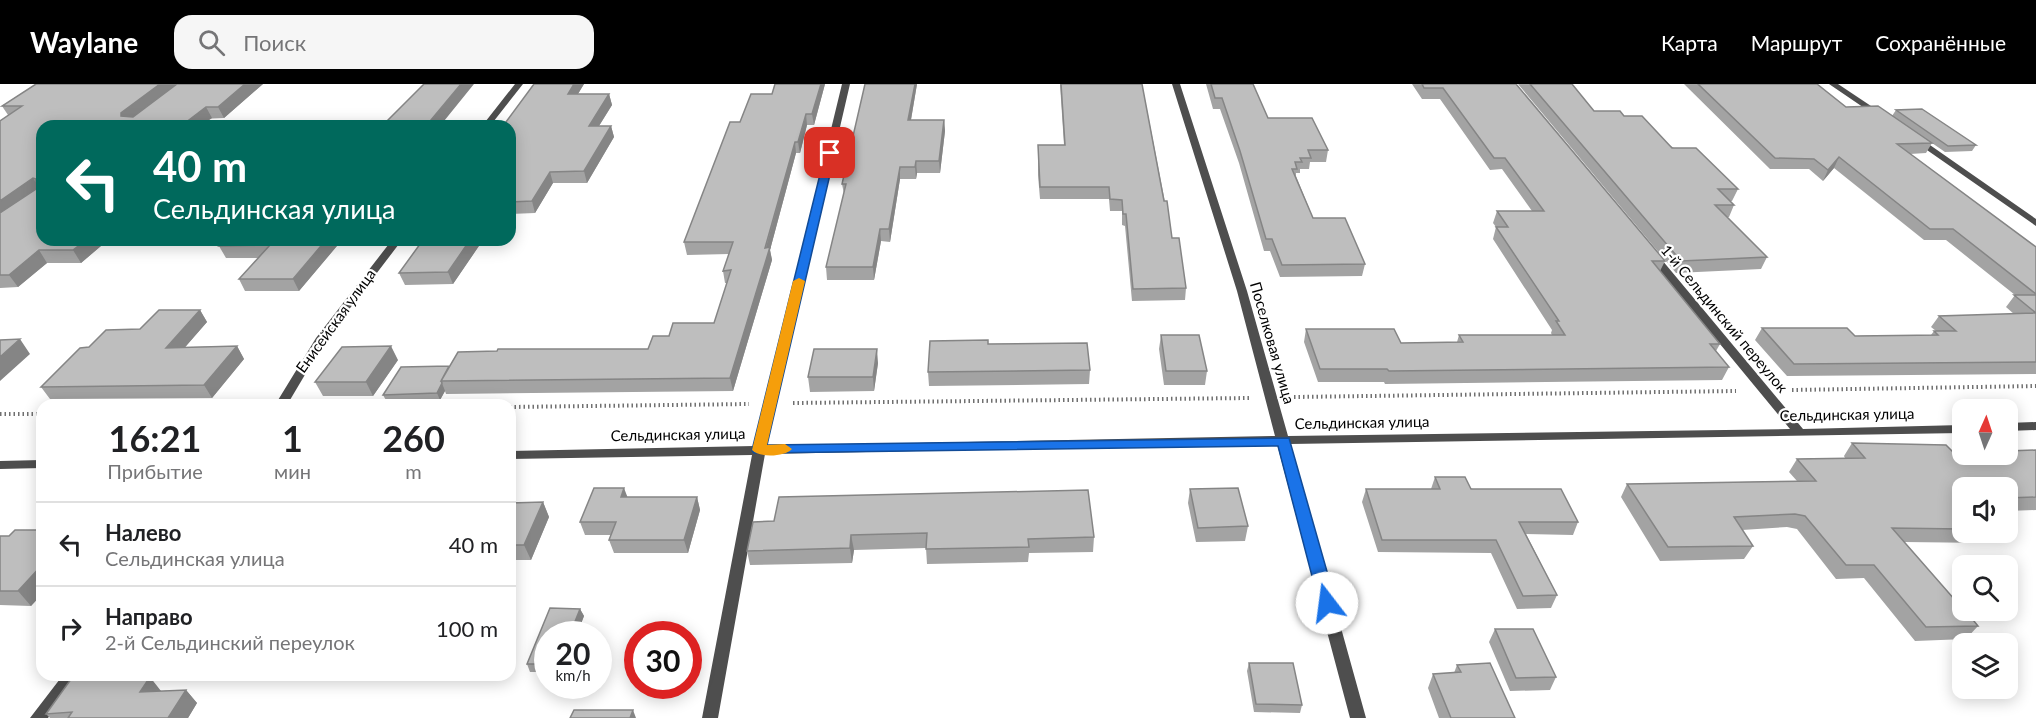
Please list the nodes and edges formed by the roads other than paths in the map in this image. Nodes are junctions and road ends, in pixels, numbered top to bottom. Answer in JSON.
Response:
{"nodes":[{"id":1,"x":519,"y":84,"type":"edge"},
{"id":2,"x":846,"y":84,"type":"edge"},
{"id":3,"x":1176,"y":84,"type":"edge"},
{"id":4,"x":1833,"y":84,"type":"edge"},
{"id":5,"x":491,"y":120,"type":"edge"},
{"id":6,"x":1890,"y":121,"type":"edge"},
{"id":7,"x":1910,"y":135,"type":"edge"},
{"id":8,"x":2036,"y":223,"type":"edge"},
{"id":9,"x":392,"y":246,"type":"edge"},
{"id":10,"x":1645,"y":246,"type":"edge"},
{"id":11,"x":284,"y":399,"type":"edge"},
{"id":12,"x":2036,"y":426,"type":"edge"},
{"id":13,"x":2018,"y":427,"type":"edge"},
{"id":14,"x":1952,"y":429,"type":"edge"},
{"id":15,"x":1800,"y":433,"type":"junction"},
{"id":16,"x":1284,"y":441,"type":"junction"},
{"id":17,"x":759,"y":450,"type":"junction"},
{"id":18,"x":516,"y":455,"type":"edge"},
{"id":19,"x":36,"y":464,"type":"edge"},
{"id":20,"x":0,"y":465,"type":"edge"},
{"id":21,"x":67,"y":681,"type":"edge"},
{"id":22,"x":38,"y":718,"type":"edge"},
{"id":23,"x":710,"y":718,"type":"edge"},
{"id":24,"x":1358,"y":718,"type":"edge"}],
"edges":[{"from":1,"to":5,"type":"street"},
{"from":2,"to":17,"type":"street"},
{"from":3,"to":16,"type":"street","name":"Поселковая улица"},
{"from":4,"to":6,"type":"street"},
{"from":7,"to":8,"type":"street"},
{"from":9,"to":11,"type":"street","name":"Енисейская улица"},
{"from":10,"to":15,"type":"street","name":"1-й Сельдинский переулок"},
{"from":12,"to":13,"type":"street"},
{"from":14,"to":15,"type":"street","name":"Сельдинская улица"},
{"from":15,"to":16,"type":"street","name":"Сельдинская улица"},
{"from":16,"to":17,"type":"street","name":"Сельдинская улица"},
{"from":16,"to":24,"type":"street","name":"Поселковая улица"},
{"from":17,"to":18,"type":"street","name":"Сельдинская улица"},
{"from":17,"to":23,"type":"street"},
{"from":19,"to":20,"type":"street"},
{"from":21,"to":22,"type":"street"}]}
